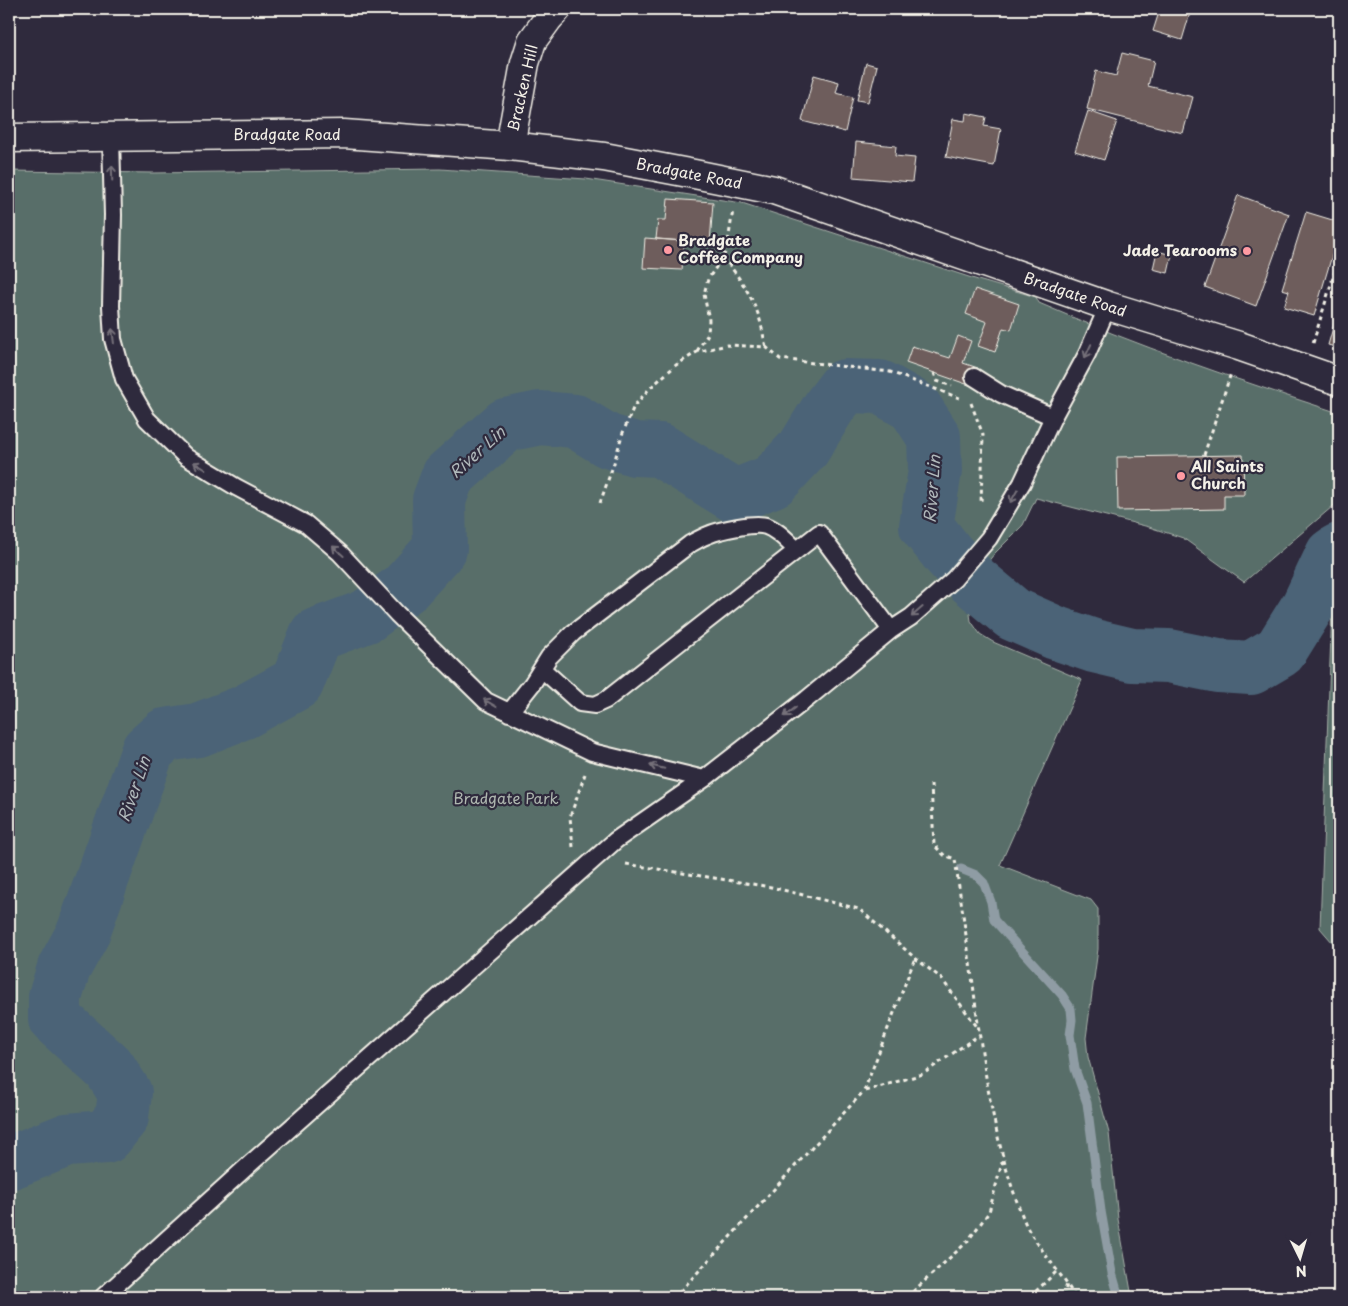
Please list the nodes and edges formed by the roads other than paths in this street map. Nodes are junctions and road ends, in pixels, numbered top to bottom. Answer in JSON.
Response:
{"nodes":[{"id":1,"x":557,"y":9,"type":"edge"},
{"id":2,"x":111,"y":136,"type":"junction"},
{"id":3,"x":9,"y":138,"type":"edge"},
{"id":4,"x":510,"y":146,"type":"junction"},
{"id":5,"x":1108,"y":306,"type":"junction"},
{"id":6,"x":974,"y":377,"type":"dead end"},
{"id":7,"x":1339,"y":381,"type":"edge"},
{"id":8,"x":1053,"y":417,"type":"junction"},
{"id":9,"x":797,"y":550,"type":"junction"},
{"id":10,"x":891,"y":630,"type":"junction"},
{"id":11,"x":542,"y":669,"type":"junction"},
{"id":12,"x":509,"y":713,"type":"junction"},
{"id":13,"x":704,"y":779,"type":"junction"},
{"id":14,"x":103,"y":1297,"type":"edge"}],
"edges":[{"from":1,"to":4,"type":"street","name":"Bracken Hill"},
{"from":2,"to":3,"type":"street","name":"Bradgate Road"},
{"from":2,"to":4,"type":"street","name":"Bradgate Road"},
{"from":12,"to":2,"type":"lane","one_way":true},
{"from":4,"to":5,"type":"street","name":"Bradgate Road"},
{"from":5,"to":7,"type":"street","name":"Bradgate Road"},
{"from":5,"to":8,"type":"lane","one_way":true},
{"from":6,"to":8,"type":"lane"},
{"from":8,"to":10,"type":"lane","one_way":true},
{"from":9,"to":10,"type":"lane"},
{"from":9,"to":11,"type":"lane"},
{"from":9,"to":11,"type":"lane"},
{"from":10,"to":13,"type":"lane","one_way":true},
{"from":11,"to":12,"type":"lane"},
{"from":13,"to":12,"type":"lane","one_way":true},
{"from":13,"to":14,"type":"lane"}]}
